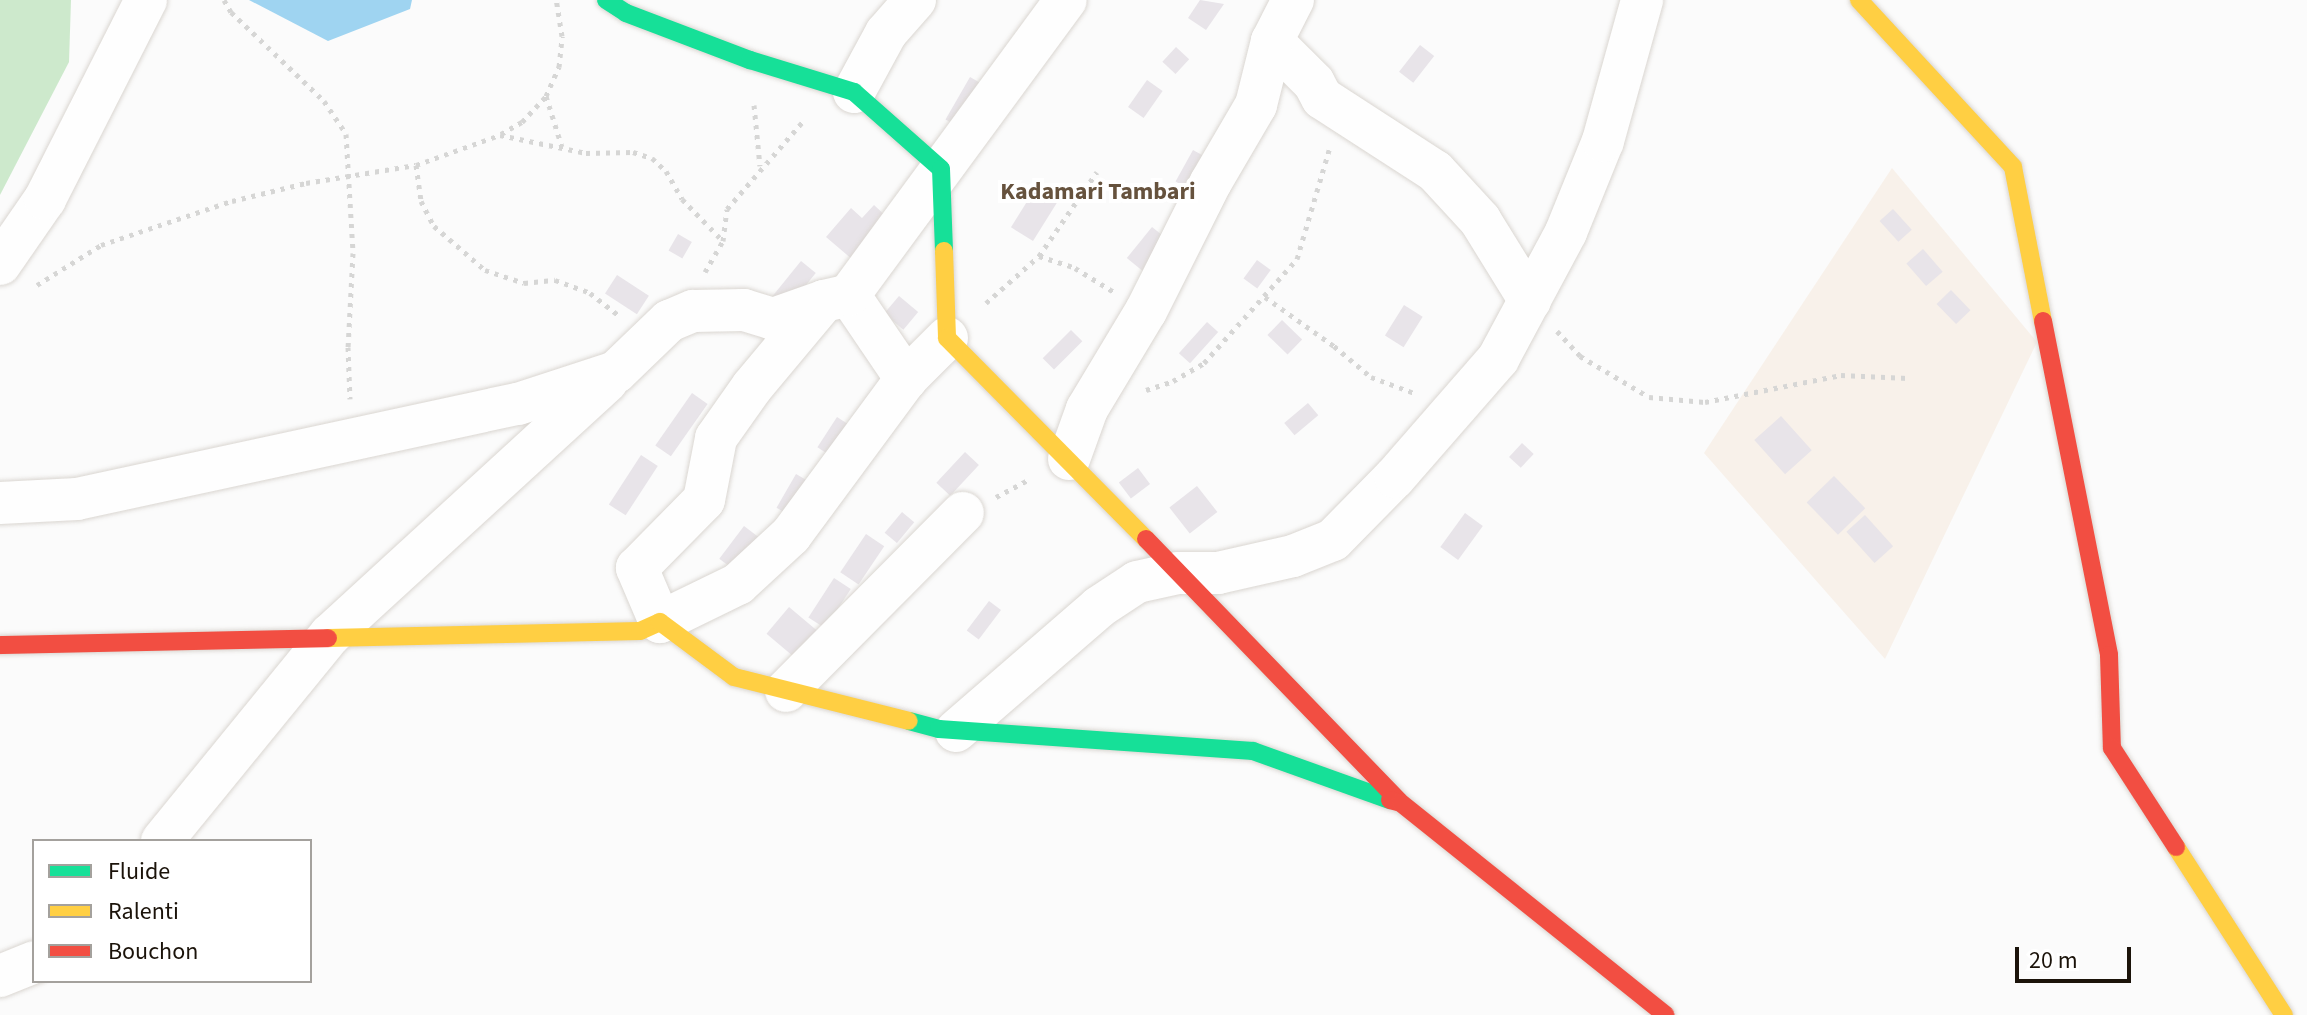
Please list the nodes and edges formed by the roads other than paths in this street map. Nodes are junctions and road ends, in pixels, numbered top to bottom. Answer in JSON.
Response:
{"nodes":[{"id":1,"x":146,"y":0,"type":"edge"},
{"id":2,"x":606,"y":0,"type":"edge"},
{"id":3,"x":915,"y":0,"type":"edge"},
{"id":4,"x":1066,"y":0,"type":"edge"},
{"id":5,"x":1293,"y":0,"type":"edge"},
{"id":6,"x":1642,"y":0,"type":"edge"},
{"id":7,"x":1859,"y":0,"type":"edge"},
{"id":8,"x":1272,"y":41,"type":"junction"},
{"id":9,"x":854,"y":92,"type":"junction"},
{"id":10,"x":941,"y":169,"type":"junction"},
{"id":11,"x":13,"y":278,"type":"edge"},
{"id":12,"x":836,"y":298,"type":"junction"},
{"id":13,"x":1530,"y":301,"type":"junction"},
{"id":14,"x":947,"y":338,"type":"junction"},
{"id":15,"x":616,"y":372,"type":"junction"},
{"id":16,"x":906,"y":379,"type":"junction"},
{"id":17,"x":1069,"y":459,"type":"junction"},
{"id":18,"x":0,"y":503,"type":"edge"},
{"id":19,"x":963,"y":513,"type":"road end"},
{"id":20,"x":1178,"y":573,"type":"junction"},
{"id":21,"x":660,"y":622,"type":"junction"},
{"id":22,"x":330,"y":635,"type":"junction"},
{"id":23,"x":0,"y":645,"type":"edge"},
{"id":24,"x":786,"y":691,"type":"junction"},
{"id":25,"x":956,"y":731,"type":"junction"},
{"id":26,"x":1401,"y":803,"type":"junction"},
{"id":27,"x":164,"y":839,"type":"edge"},
{"id":28,"x":32,"y":963,"type":"edge"},
{"id":29,"x":0,"y":976,"type":"edge"},
{"id":30,"x":1666,"y":1015,"type":"edge"},
{"id":31,"x":2284,"y":1015,"type":"edge"}],
"edges":[{"from":1,"to":11,"type":"street"},
{"from":2,"to":9,"type":"street"},
{"from":3,"to":9,"type":"street"},
{"from":4,"to":10,"type":"street"},
{"from":5,"to":8,"type":"street"},
{"from":6,"to":13,"type":"street"},
{"from":7,"to":31,"type":"street"},
{"from":8,"to":13,"type":"street"},
{"from":8,"to":17,"type":"street"},
{"from":9,"to":10,"type":"street"},
{"from":10,"to":12,"type":"street"},
{"from":10,"to":14,"type":"street"},
{"from":12,"to":15,"type":"street"},
{"from":12,"to":16,"type":"street"},
{"from":12,"to":21,"type":"street"},
{"from":13,"to":20,"type":"street"},
{"from":14,"to":16,"type":"street"},
{"from":14,"to":17,"type":"street"},
{"from":15,"to":18,"type":"street"},
{"from":15,"to":22,"type":"street"},
{"from":16,"to":21,"type":"street"},
{"from":17,"to":20,"type":"street"},
{"from":19,"to":24,"type":"street"},
{"from":20,"to":25,"type":"street"},
{"from":20,"to":26,"type":"street"},
{"from":21,"to":22,"type":"street"},
{"from":21,"to":24,"type":"street"},
{"from":22,"to":23,"type":"street"},
{"from":22,"to":27,"type":"street"},
{"from":24,"to":25,"type":"street"},
{"from":25,"to":26,"type":"street"},
{"from":26,"to":30,"type":"street"},
{"from":28,"to":29,"type":"street"}]}
